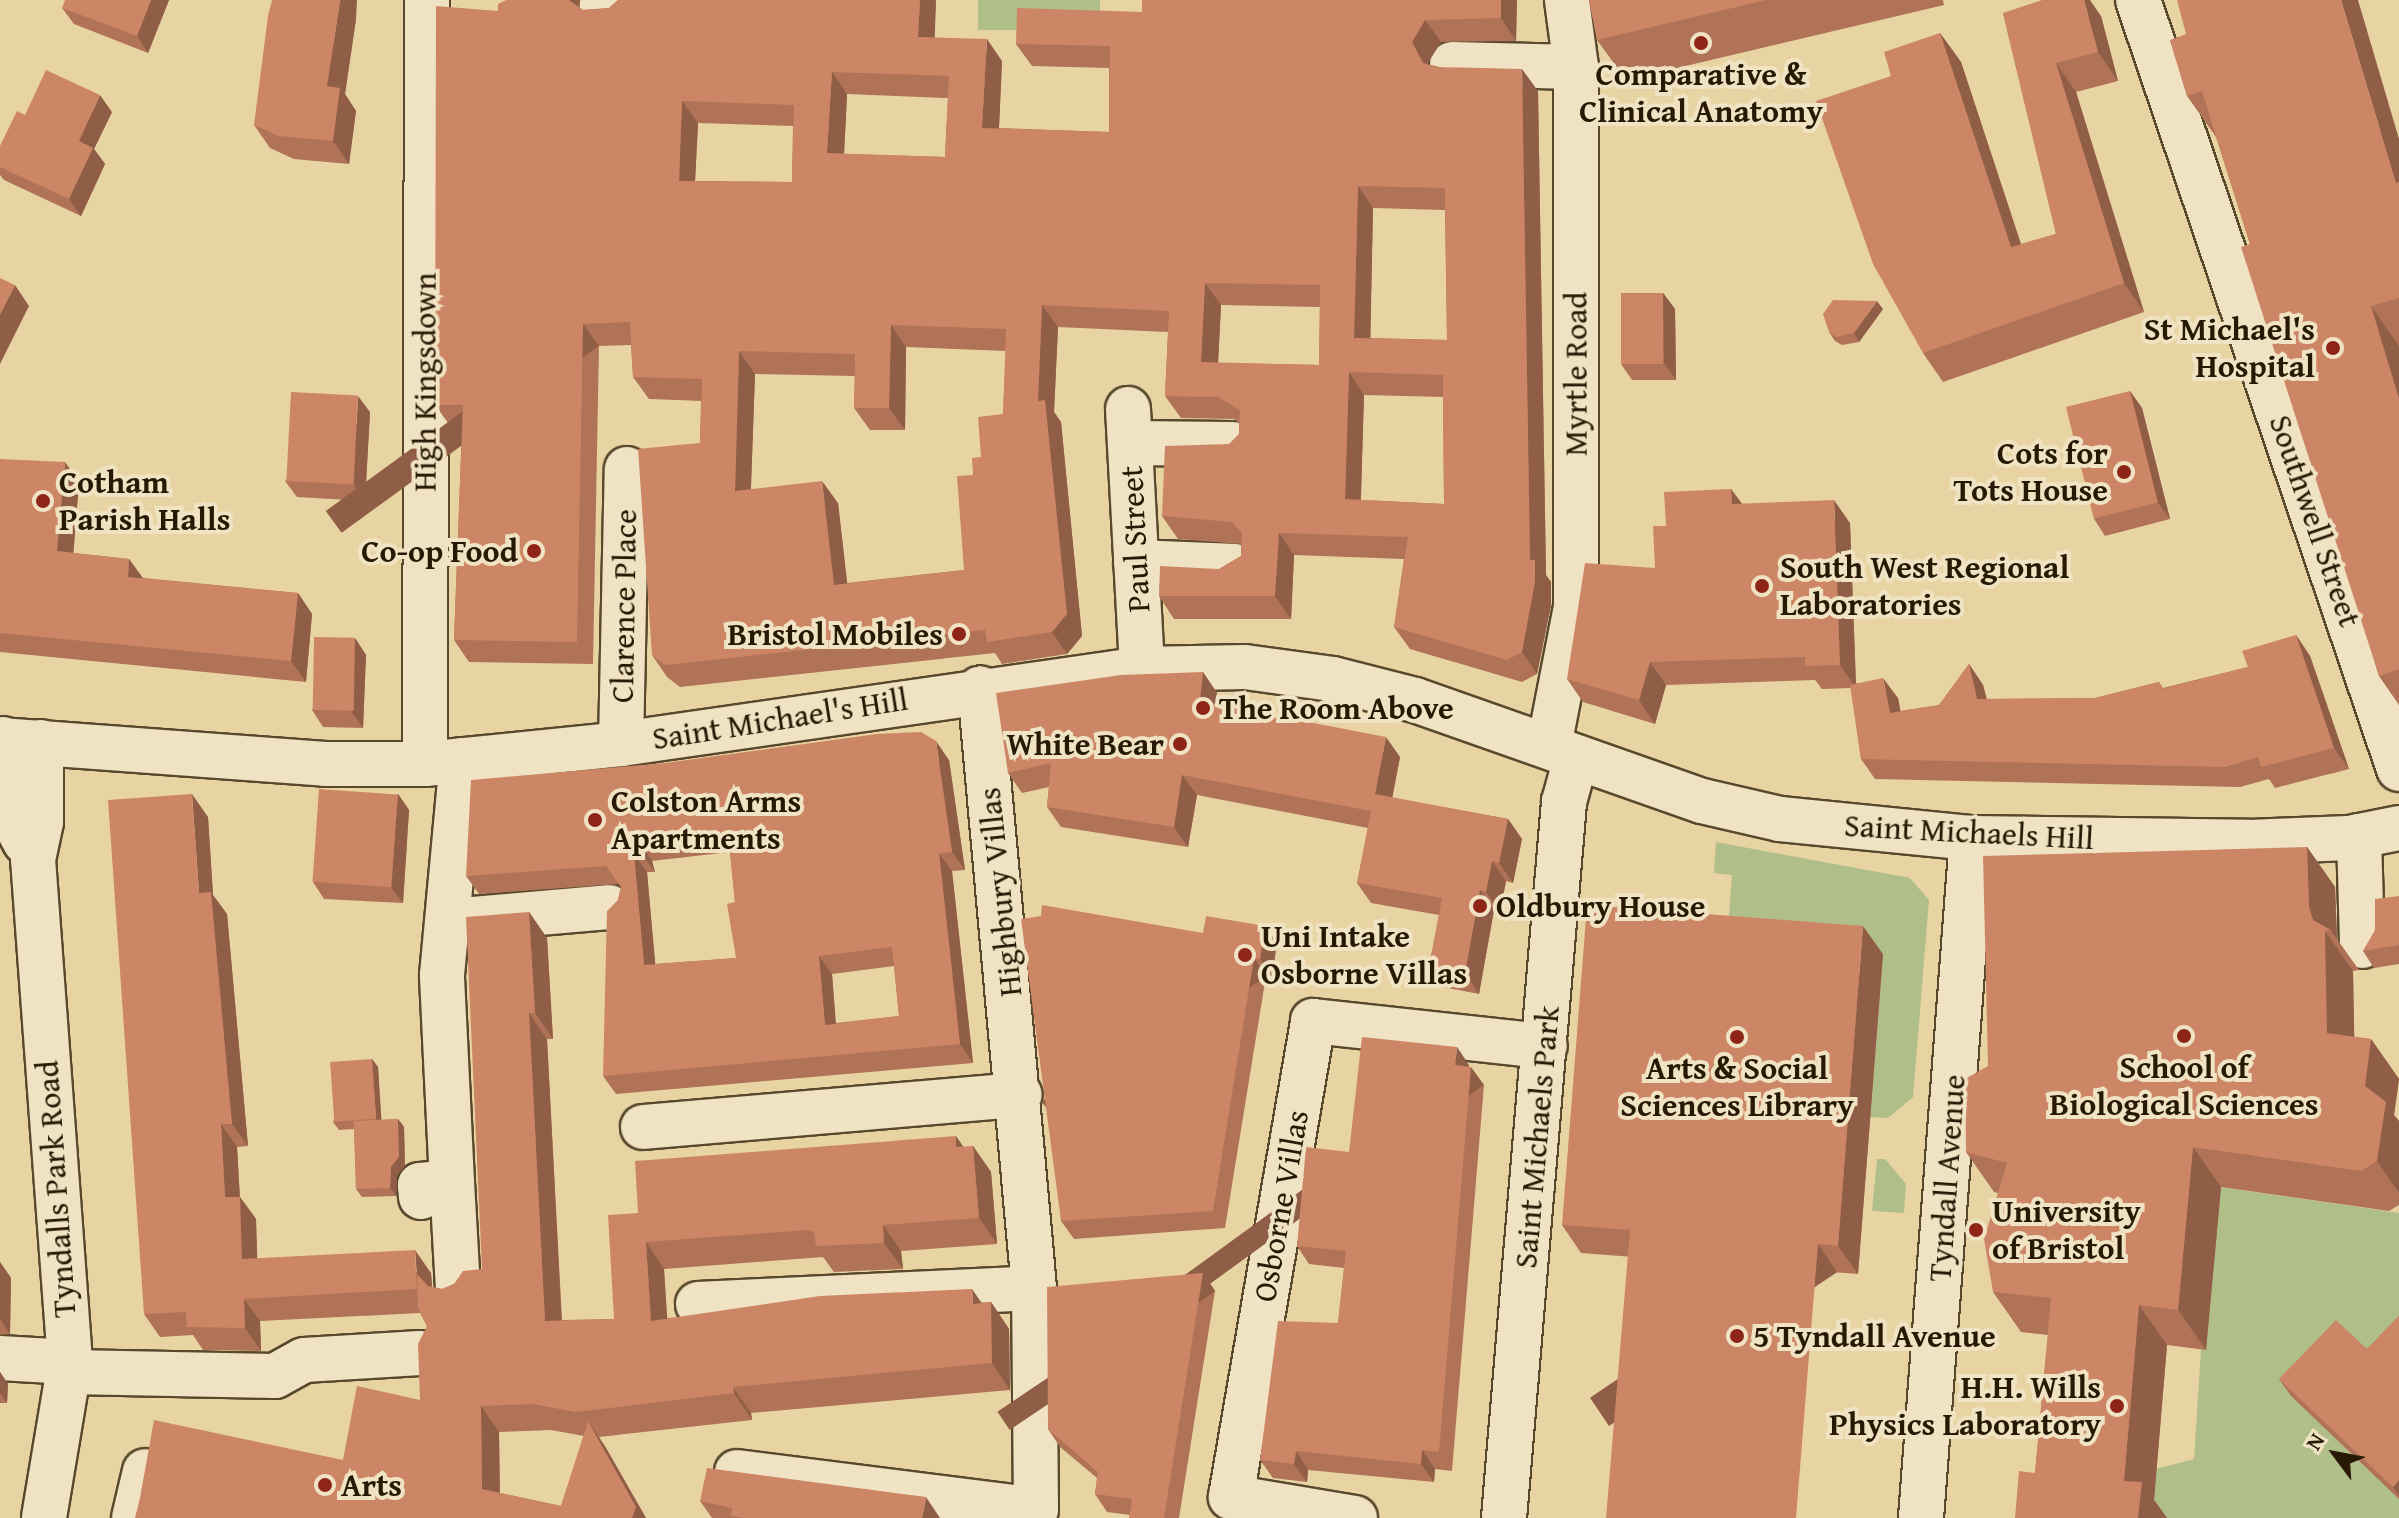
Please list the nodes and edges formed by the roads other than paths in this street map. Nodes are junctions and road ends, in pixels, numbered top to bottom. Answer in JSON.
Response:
{"nodes":[{"id":1,"x":427,"y":0,"type":"edge"},
{"id":2,"x":1567,"y":0,"type":"edge"},
{"id":3,"x":2138,"y":0,"type":"edge"},
{"id":4,"x":1452,"y":64,"type":"edge"},
{"id":5,"x":1576,"y":67,"type":"junction"},
{"id":6,"x":1233,"y":444,"type":"edge"},
{"id":7,"x":627,"y":469,"type":"dead end"},
{"id":8,"x":1136,"y":562,"type":"junction"},
{"id":9,"x":1235,"y":566,"type":"edge"},
{"id":10,"x":1142,"y":669,"type":"junction"},
{"id":11,"x":980,"y":688,"type":"junction"},
{"id":12,"x":15,"y":740,"type":"edge"},
{"id":13,"x":621,"y":744,"type":"junction"},
{"id":14,"x":1562,"y":752,"type":"junction"},
{"id":15,"x":443,"y":762,"type":"junction"},
{"id":16,"x":2399,"y":769,"type":"edge"},
{"id":17,"x":2379,"y":832,"type":"edge"},
{"id":18,"x":1972,"y":838,"type":"junction"},
{"id":19,"x":609,"y":907,"type":"edge"},
{"id":20,"x":446,"y":922,"type":"junction"},
{"id":21,"x":2362,"y":946,"type":"edge"},
{"id":22,"x":1545,"y":1046,"type":"junction"},
{"id":23,"x":1020,"y":1095,"type":"junction"},
{"id":24,"x":643,"y":1127,"type":"dead end"},
{"id":25,"x":1034,"y":1288,"type":"junction"},
{"id":26,"x":458,"y":1290,"type":"edge"},
{"id":27,"x":698,"y":1304,"type":"dead end"},
{"id":28,"x":420,"y":1353,"type":"edge"},
{"id":29,"x":0,"y":1358,"type":"edge"},
{"id":30,"x":70,"y":1367,"type":"junction"},
{"id":31,"x":145,"y":1471,"type":"edge"},
{"id":32,"x":736,"y":1472,"type":"edge"},
{"id":33,"x":44,"y":1518,"type":"edge"},
{"id":34,"x":134,"y":1518,"type":"edge"},
{"id":35,"x":1355,"y":1518,"type":"edge"},
{"id":36,"x":1504,"y":1518,"type":"edge"},
{"id":37,"x":1921,"y":1518,"type":"edge"}],
"edges":[{"from":1,"to":15,"type":"street","name":"High Kingsdown"},
{"from":2,"to":5,"type":"street","name":"Myrtle Road"},
{"from":3,"to":16,"type":"street","name":"Southwell Street"},
{"from":4,"to":5,"type":"street"},
{"from":5,"to":14,"type":"street","name":"Myrtle Road"},
{"from":6,"to":8,"type":"street","name":"Paul Street"},
{"from":7,"to":13,"type":"street","name":"Clarence Place"},
{"from":8,"to":9,"type":"street"},
{"from":8,"to":10,"type":"street","name":"Paul Street"},
{"from":10,"to":11,"type":"street","name":"Saint Michael's Hill"},
{"from":10,"to":14,"type":"street","name":"Saint Michael's Hill"},
{"from":11,"to":13,"type":"street","name":"Saint Michael's Hill"},
{"from":11,"to":23,"type":"street","name":"Highbury Villas"},
{"from":12,"to":15,"type":"street","name":"Saint Michael's Hill"},
{"from":12,"to":30,"type":"street","name":"Tyndalls Park Road"},
{"from":13,"to":15,"type":"street","name":"Saint Michael's Hill"},
{"from":14,"to":18,"type":"street","name":"Saint Michaels Hill"},
{"from":14,"to":22,"type":"street","name":"Saint Michaels Park"},
{"from":15,"to":20,"type":"street","name":"High Kingsdown"},
{"from":17,"to":18,"type":"street","name":"Saint Michaels Hill"},
{"from":17,"to":21,"type":"street"},
{"from":18,"to":37,"type":"street","name":"Tyndall Avenue"},
{"from":19,"to":20,"type":"street"},
{"from":20,"to":26,"type":"street","name":"High Kingsdown"},
{"from":22,"to":35,"type":"street","name":"Osborne Villas"},
{"from":22,"to":36,"type":"street","name":"Saint Michaels Park"},
{"from":23,"to":24,"type":"street"},
{"from":23,"to":25,"type":"street","name":"Highbury Villas"},
{"from":25,"to":27,"type":"street"},
{"from":25,"to":32,"type":"street","name":"Highbury Villas"},
{"from":28,"to":30,"type":"street"},
{"from":29,"to":30,"type":"street"},
{"from":30,"to":33,"type":"street","name":"Tyndalls Park Road"},
{"from":31,"to":34,"type":"street"}]}
